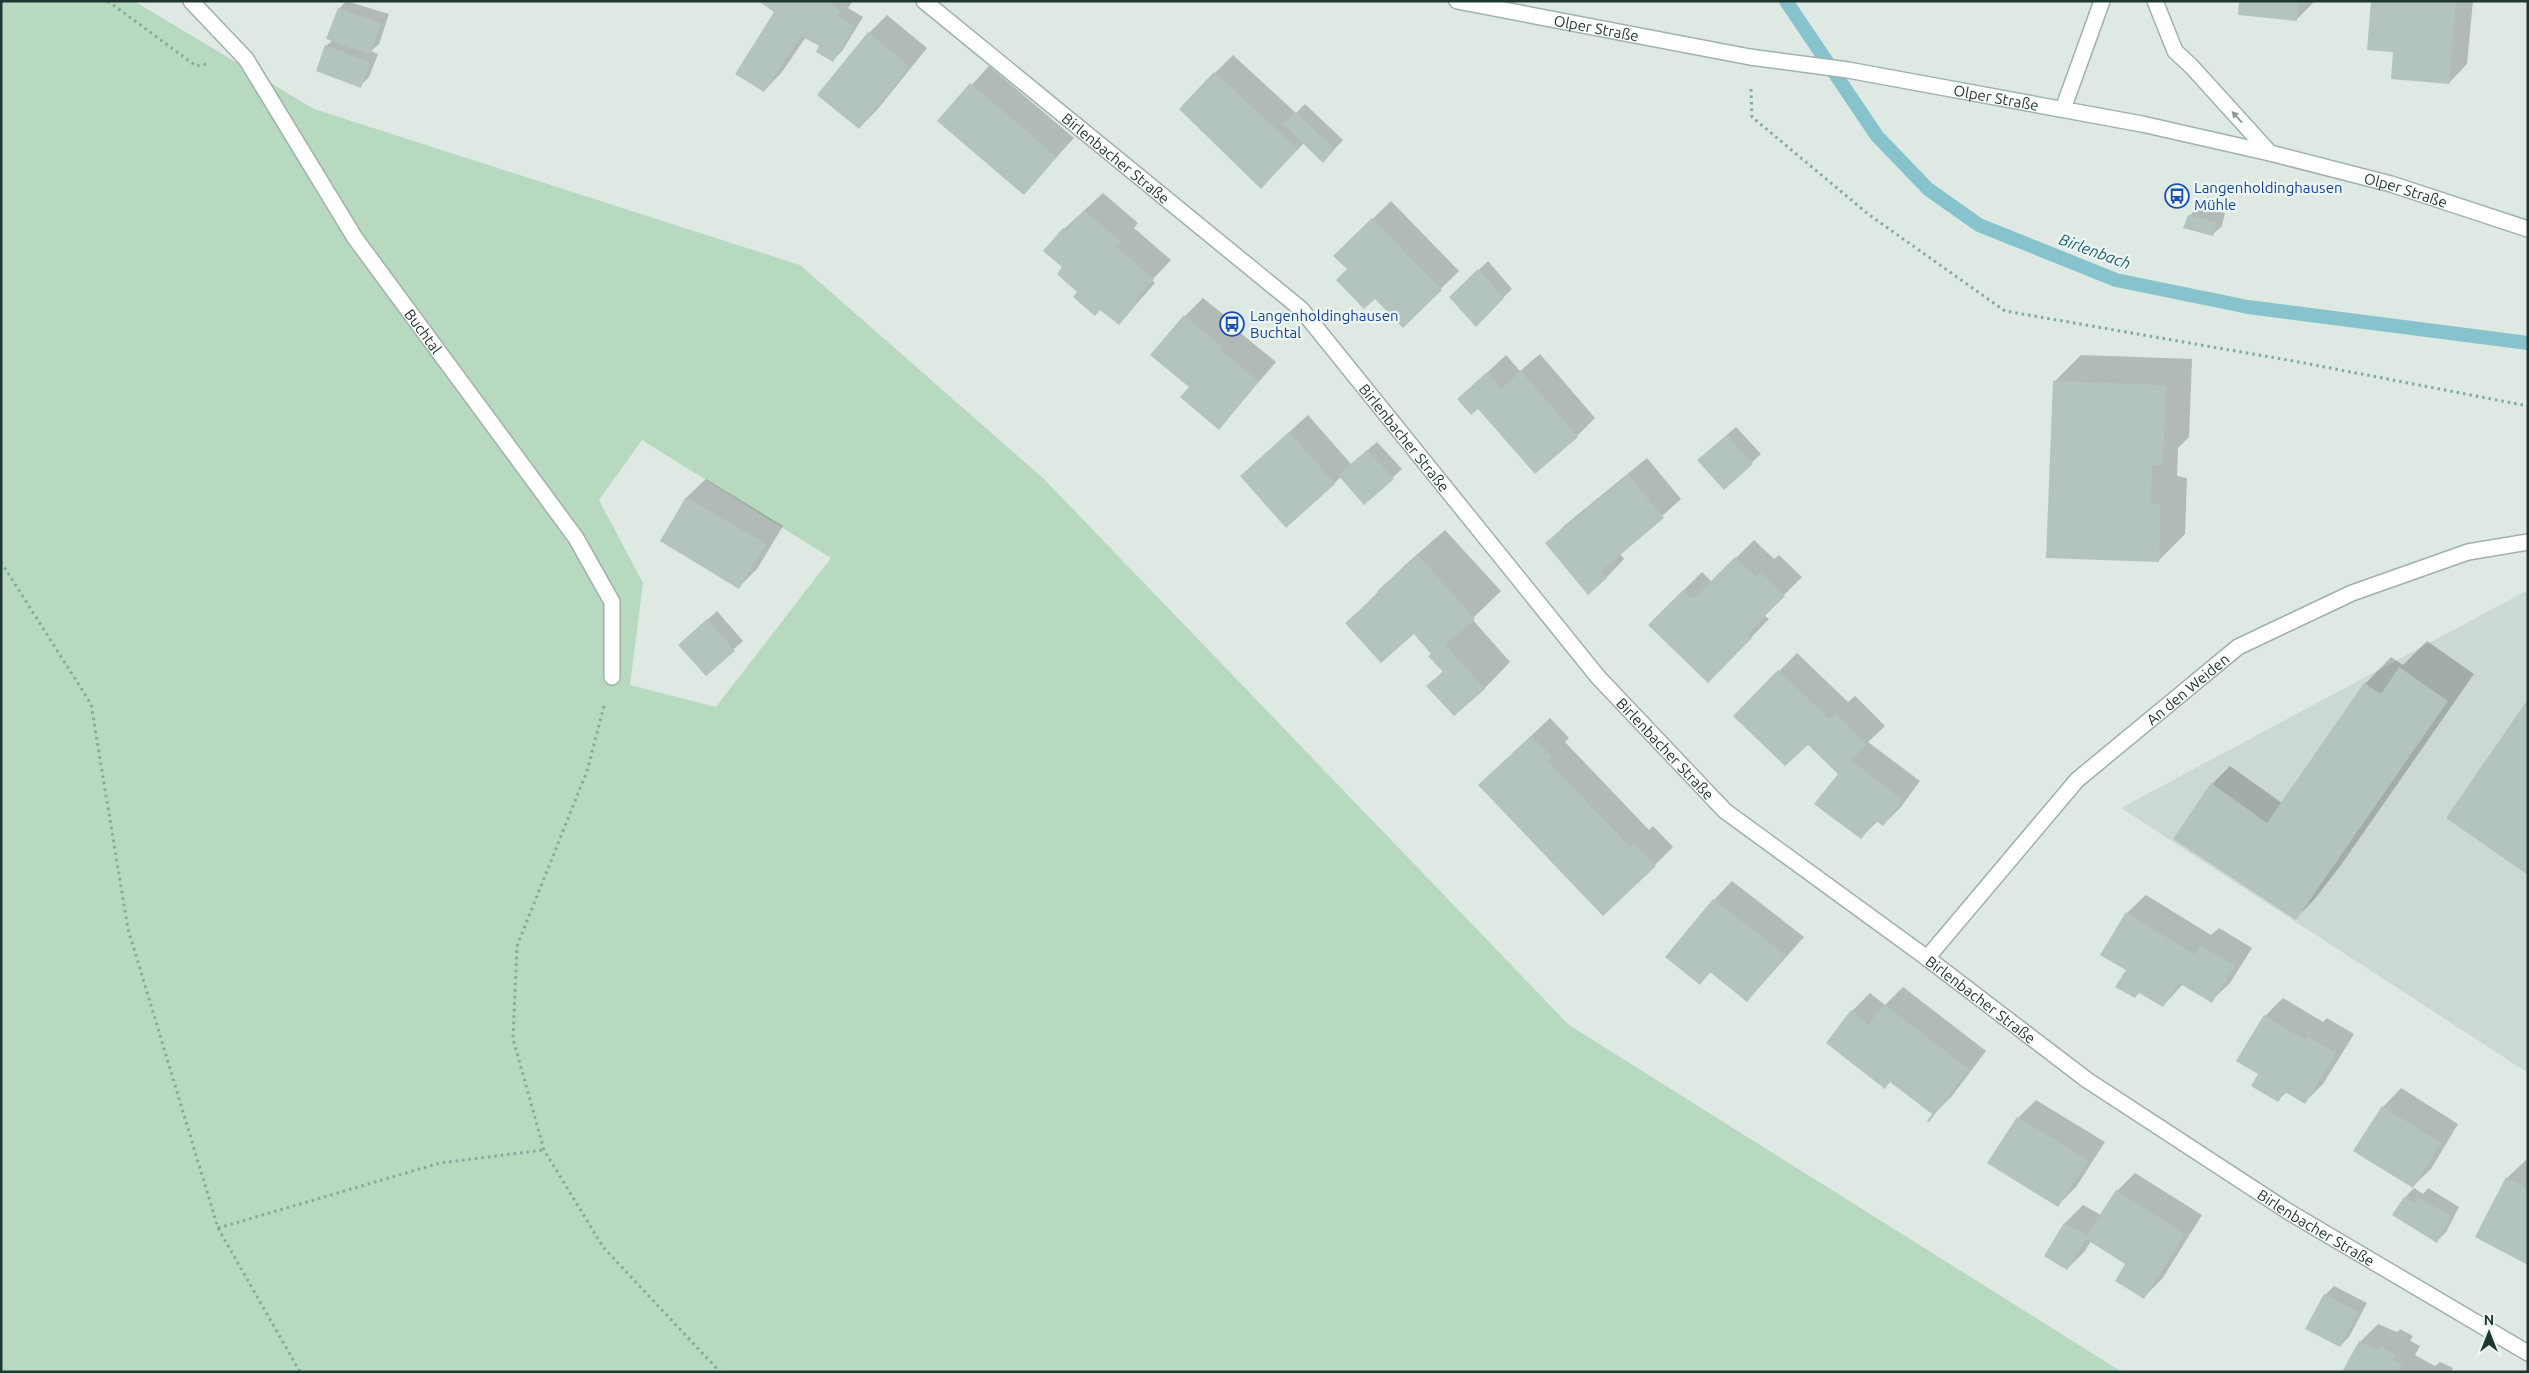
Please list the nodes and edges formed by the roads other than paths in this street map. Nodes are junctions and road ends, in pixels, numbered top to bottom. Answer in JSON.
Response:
{"nodes":[{"id":1,"x":192,"y":1,"type":"edge"},
{"id":2,"x":924,"y":1,"type":"edge"},
{"id":3,"x":1457,"y":1,"type":"edge"},
{"id":4,"x":2102,"y":1,"type":"edge"},
{"id":5,"x":2155,"y":1,"type":"edge"},
{"id":6,"x":2063,"y":109,"type":"junction"},
{"id":7,"x":2270,"y":153,"type":"junction"},
{"id":8,"x":2528,"y":229,"type":"edge"},
{"id":9,"x":2528,"y":542,"type":"edge"},
{"id":10,"x":612,"y":677,"type":"road end"},
{"id":11,"x":1927,"y":958,"type":"junction"},
{"id":12,"x":2528,"y":1353,"type":"edge"}],
"edges":[{"from":1,"to":10,"type":"street","name":"Buchtal"},
{"from":2,"to":11,"type":"street","name":"Birlenbacher Straße"},
{"from":3,"to":6,"type":"street","name":"Olper Straße"},
{"from":4,"to":6,"type":"street"},
{"from":7,"to":5,"type":"street","one_way":true},
{"from":6,"to":7,"type":"street","name":"Olper Straße"},
{"from":7,"to":8,"type":"street","name":"Olper Straße"},
{"from":9,"to":11,"type":"street","name":"An den Weiden"},
{"from":11,"to":12,"type":"street","name":"Birlenbacher Straße"}]}
